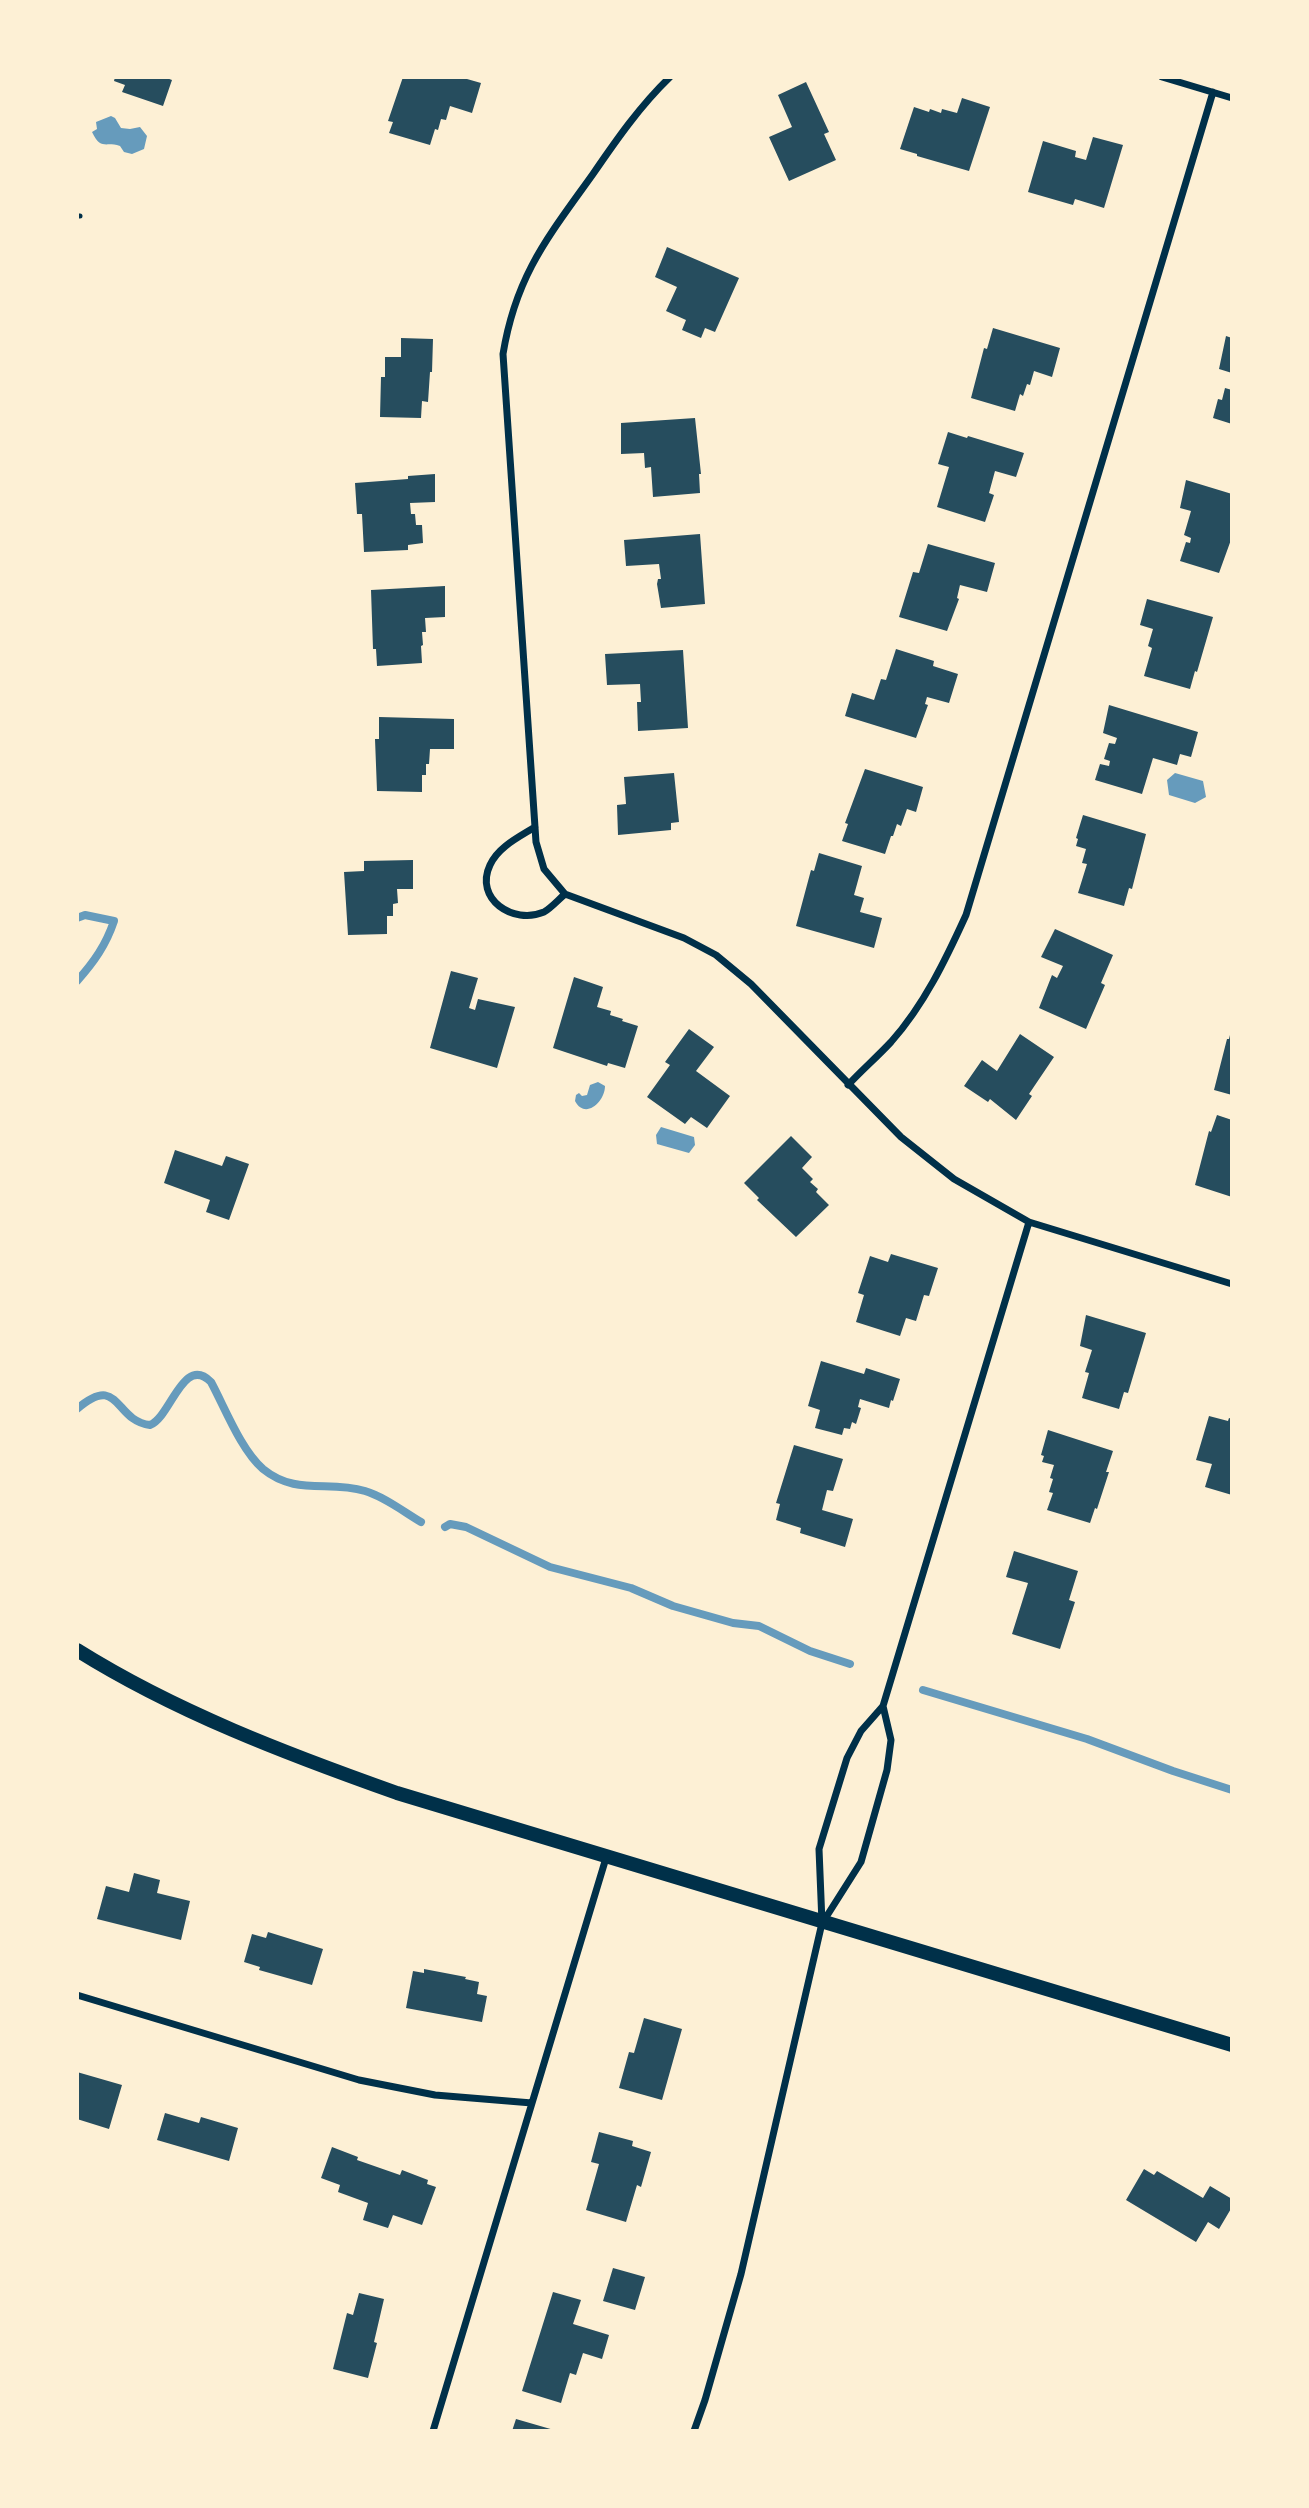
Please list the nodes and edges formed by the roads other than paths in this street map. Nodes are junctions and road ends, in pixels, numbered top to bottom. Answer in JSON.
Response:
{"nodes":[{"id":1,"x":670,"y":77,"type":"edge"},
{"id":2,"x":1162,"y":77,"type":"edge"},
{"id":3,"x":1213,"y":92,"type":"junction"},
{"id":4,"x":1232,"y":98,"type":"edge"},
{"id":5,"x":535,"y":827,"type":"junction"},
{"id":6,"x":565,"y":894,"type":"junction"},
{"id":7,"x":848,"y":1084,"type":"junction"},
{"id":8,"x":1029,"y":1222,"type":"junction"},
{"id":9,"x":1232,"y":1284,"type":"edge"},
{"id":10,"x":77,"y":1650,"type":"edge"},
{"id":11,"x":883,"y":1706,"type":"junction"},
{"id":12,"x":606,"y":1858,"type":"junction"},
{"id":13,"x":822,"y":1923,"type":"junction"},
{"id":14,"x":77,"y":1994,"type":"edge"},
{"id":15,"x":1232,"y":2045,"type":"edge"},
{"id":16,"x":531,"y":2103,"type":"junction"},
{"id":17,"x":433,"y":2431,"type":"edge"},
{"id":18,"x":694,"y":2431,"type":"edge"}],
"edges":[{"from":1,"to":5,"type":"street"},
{"from":2,"to":3,"type":"street"},
{"from":3,"to":4,"type":"street"},
{"from":3,"to":7,"type":"street"},
{"from":5,"to":6,"type":"street"},
{"from":5,"to":6,"type":"street"},
{"from":6,"to":7,"type":"street"},
{"from":7,"to":8,"type":"street"},
{"from":8,"to":9,"type":"street"},
{"from":8,"to":11,"type":"street"},
{"from":10,"to":12,"type":"main road"},
{"from":11,"to":13,"type":"street"},
{"from":11,"to":13,"type":"street"},
{"from":12,"to":13,"type":"main road"},
{"from":12,"to":16,"type":"street"},
{"from":13,"to":15,"type":"main road"},
{"from":13,"to":18,"type":"street"},
{"from":14,"to":16,"type":"street"},
{"from":16,"to":17,"type":"street"}]}
